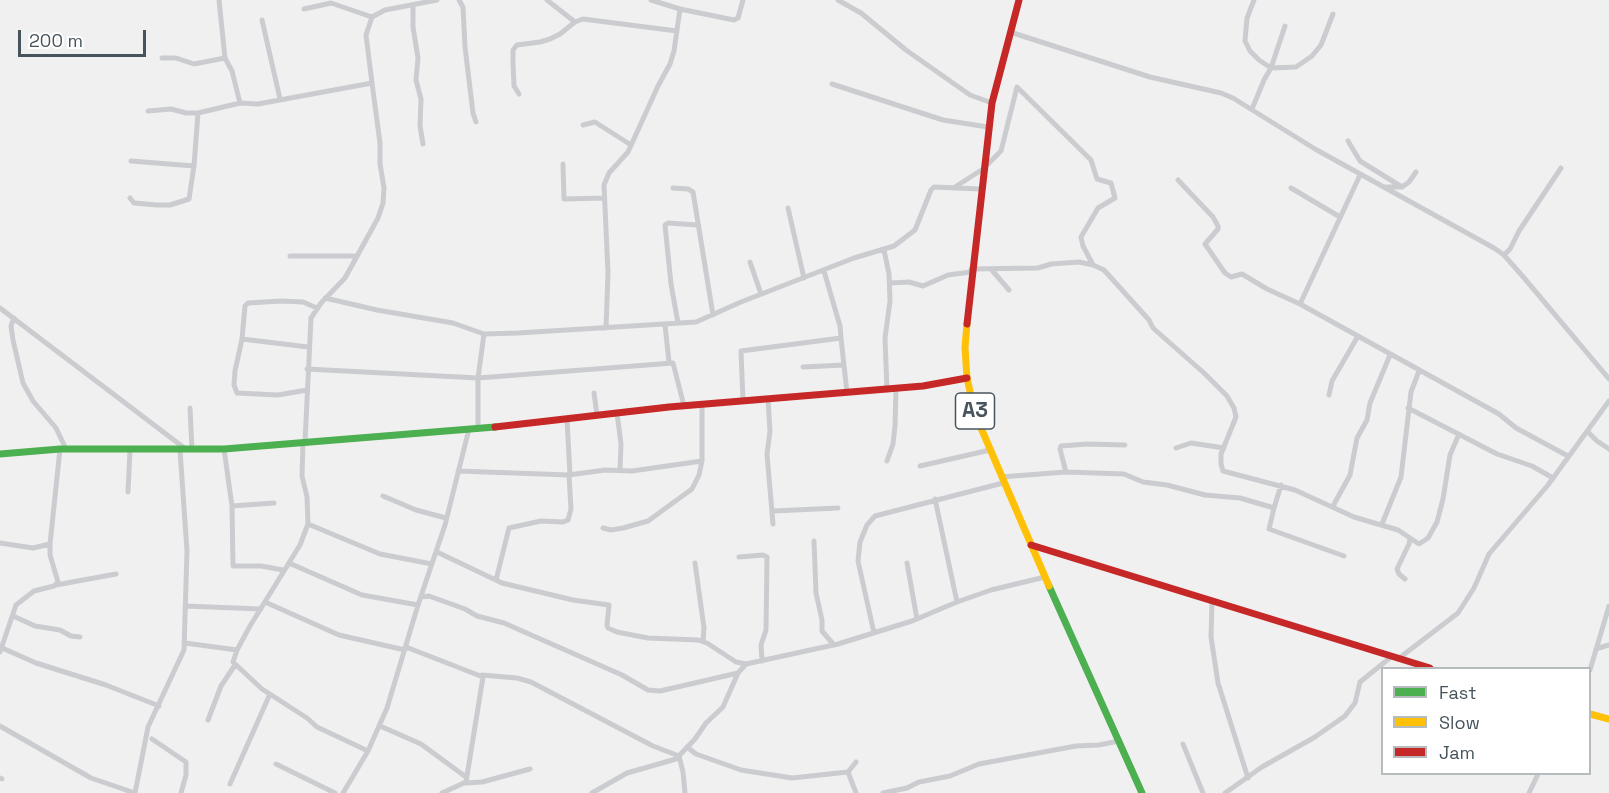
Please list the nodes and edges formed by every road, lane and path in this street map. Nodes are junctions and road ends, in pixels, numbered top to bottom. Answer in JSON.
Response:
{"nodes":[{"id":1,"x":219,"y":0,"type":"edge"},
{"id":2,"x":437,"y":0,"type":"edge"},
{"id":3,"x":459,"y":0,"type":"edge"},
{"id":4,"x":547,"y":0,"type":"edge"},
{"id":5,"x":651,"y":0,"type":"edge"},
{"id":6,"x":743,"y":0,"type":"edge"},
{"id":7,"x":838,"y":0,"type":"edge"},
{"id":8,"x":1019,"y":0,"type":"edge"},
{"id":9,"x":1254,"y":0,"type":"edge"},
{"id":10,"x":413,"y":6,"type":"junction"},
{"id":11,"x":304,"y":9,"type":"dead end"},
{"id":12,"x":680,"y":9,"type":"junction"},
{"id":13,"x":1334,"y":14,"type":"dead end"},
{"id":14,"x":372,"y":18,"type":"junction"},
{"id":15,"x":262,"y":20,"type":"dead end"},
{"id":16,"x":574,"y":22,"type":"junction"},
{"id":17,"x":1285,"y":26,"type":"dead end"},
{"id":18,"x":677,"y":31,"type":"junction"},
{"id":19,"x":1010,"y":32,"type":"junction"},
{"id":20,"x":162,"y":58,"type":"dead end"},
{"id":21,"x":225,"y":58,"type":"junction"},
{"id":22,"x":1271,"y":68,"type":"junction"},
{"id":23,"x":372,"y":83,"type":"junction"},
{"id":24,"x":832,"y":84,"type":"dead end"},
{"id":25,"x":519,"y":94,"type":"dead end"},
{"id":26,"x":280,"y":99,"type":"junction"},
{"id":27,"x":240,"y":103,"type":"junction"},
{"id":28,"x":992,"y":103,"type":"junction"},
{"id":29,"x":1252,"y":109,"type":"junction"},
{"id":30,"x":148,"y":111,"type":"dead end"},
{"id":31,"x":198,"y":113,"type":"junction"},
{"id":32,"x":476,"y":122,"type":"dead end"},
{"id":33,"x":584,"y":124,"type":"dead end"},
{"id":34,"x":988,"y":127,"type":"junction"},
{"id":35,"x":1348,"y":141,"type":"dead end"},
{"id":36,"x":423,"y":144,"type":"dead end"},
{"id":37,"x":631,"y":145,"type":"junction"},
{"id":38,"x":131,"y":161,"type":"dead end"},
{"id":39,"x":563,"y":164,"type":"dead end"},
{"id":40,"x":194,"y":166,"type":"junction"},
{"id":41,"x":1561,"y":168,"type":"dead end"},
{"id":42,"x":983,"y":169,"type":"junction"},
{"id":43,"x":1416,"y":172,"type":"dead end"},
{"id":44,"x":1360,"y":175,"type":"junction"},
{"id":45,"x":1178,"y":180,"type":"dead end"},
{"id":46,"x":955,"y":187,"type":"junction"},
{"id":47,"x":1384,"y":187,"type":"junction"},
{"id":48,"x":1402,"y":187,"type":"junction"},
{"id":49,"x":673,"y":188,"type":"dead end"},
{"id":50,"x":1292,"y":188,"type":"dead end"},
{"id":51,"x":980,"y":189,"type":"junction"},
{"id":52,"x":130,"y":198,"type":"dead end"},
{"id":53,"x":604,"y":198,"type":"junction"},
{"id":54,"x":788,"y":208,"type":"dead end"},
{"id":55,"x":1340,"y":218,"type":"junction"},
{"id":56,"x":697,"y":225,"type":"junction"},
{"id":57,"x":884,"y":249,"type":"junction"},
{"id":58,"x":1504,"y":255,"type":"junction"},
{"id":59,"x":290,"y":256,"type":"dead end"},
{"id":60,"x":356,"y":256,"type":"junction"},
{"id":61,"x":750,"y":262,"type":"dead end"},
{"id":62,"x":1093,"y":265,"type":"junction"},
{"id":63,"x":991,"y":269,"type":"junction"},
{"id":64,"x":824,"y":271,"type":"junction"},
{"id":65,"x":971,"y":271,"type":"junction"},
{"id":66,"x":804,"y":278,"type":"junction"},
{"id":67,"x":890,"y":283,"type":"junction"},
{"id":68,"x":1009,"y":290,"type":"dead end"},
{"id":69,"x":761,"y":294,"type":"junction"},
{"id":70,"x":325,"y":298,"type":"junction"},
{"id":71,"x":1300,"y":304,"type":"junction"},
{"id":72,"x":0,"y":308,"type":"edge"},
{"id":73,"x":317,"y":308,"type":"junction"},
{"id":74,"x":713,"y":315,"type":"junction"},
{"id":75,"x":14,"y":318,"type":"junction"},
{"id":76,"x":678,"y":323,"type":"junction"},
{"id":77,"x":664,"y":325,"type":"junction"},
{"id":78,"x":606,"y":328,"type":"junction"},
{"id":79,"x":484,"y":333,"type":"junction"},
{"id":80,"x":1358,"y":336,"type":"junction"},
{"id":81,"x":841,"y":338,"type":"junction"},
{"id":82,"x":242,"y":339,"type":"junction"},
{"id":83,"x":308,"y":347,"type":"junction"},
{"id":84,"x":1390,"y":355,"type":"junction"},
{"id":85,"x":669,"y":362,"type":"junction"},
{"id":86,"x":843,"y":365,"type":"junction"},
{"id":87,"x":804,"y":367,"type":"dead end"},
{"id":88,"x":307,"y":369,"type":"junction"},
{"id":89,"x":1419,"y":371,"type":"junction"},
{"id":90,"x":478,"y":378,"type":"junction"},
{"id":91,"x":967,"y":378,"type":"junction"},
{"id":92,"x":1609,"y":379,"type":"edge"},
{"id":93,"x":896,"y":389,"type":"junction"},
{"id":94,"x":307,"y":390,"type":"junction"},
{"id":95,"x":887,"y":390,"type":"junction"},
{"id":96,"x":594,"y":393,"type":"dead end"},
{"id":97,"x":847,"y":393,"type":"junction"},
{"id":98,"x":1329,"y":395,"type":"dead end"},
{"id":99,"x":768,"y":399,"type":"junction"},
{"id":100,"x":1609,"y":400,"type":"edge"},
{"id":101,"x":742,"y":401,"type":"junction"},
{"id":102,"x":702,"y":404,"type":"junction"},
{"id":103,"x":684,"y":406,"type":"junction"},
{"id":104,"x":190,"y":408,"type":"dead end"},
{"id":105,"x":1408,"y":408,"type":"junction"},
{"id":106,"x":617,"y":413,"type":"junction"},
{"id":107,"x":597,"y":416,"type":"junction"},
{"id":108,"x":567,"y":419,"type":"junction"},
{"id":109,"x":469,"y":429,"type":"junction"},
{"id":110,"x":478,"y":429,"type":"junction"},
{"id":111,"x":1587,"y":430,"type":"junction"},
{"id":112,"x":1459,"y":434,"type":"junction"},
{"id":113,"x":304,"y":442,"type":"junction"},
{"id":114,"x":1125,"y":445,"type":"dead end"},
{"id":115,"x":1176,"y":448,"type":"dead end"},
{"id":116,"x":1224,"y":448,"type":"junction"},
{"id":117,"x":63,"y":449,"type":"junction"},
{"id":118,"x":224,"y":449,"type":"junction"},
{"id":119,"x":1609,"y":449,"type":"edge"},
{"id":120,"x":130,"y":450,"type":"junction"},
{"id":121,"x":186,"y":450,"type":"junction"},
{"id":122,"x":990,"y":450,"type":"junction"},
{"id":123,"x":0,"y":455,"type":"edge"},
{"id":124,"x":1568,"y":456,"type":"junction"},
{"id":125,"x":887,"y":460,"type":"dead end"},
{"id":126,"x":702,"y":461,"type":"junction"},
{"id":127,"x":920,"y":466,"type":"dead end"},
{"id":128,"x":620,"y":470,"type":"junction"},
{"id":129,"x":458,"y":471,"type":"junction"},
{"id":130,"x":1066,"y":472,"type":"junction"},
{"id":131,"x":569,"y":475,"type":"junction"},
{"id":132,"x":1553,"y":478,"type":"junction"},
{"id":133,"x":1003,"y":480,"type":"junction"},
{"id":134,"x":1281,"y":485,"type":"junction"},
{"id":135,"x":128,"y":492,"type":"dead end"},
{"id":136,"x":383,"y":496,"type":"dead end"},
{"id":137,"x":935,"y":499,"type":"junction"},
{"id":138,"x":274,"y":503,"type":"dead end"},
{"id":139,"x":232,"y":506,"type":"junction"},
{"id":140,"x":1333,"y":506,"type":"junction"},
{"id":141,"x":838,"y":508,"type":"dead end"},
{"id":142,"x":1274,"y":508,"type":"junction"},
{"id":143,"x":773,"y":511,"type":"junction"},
{"id":144,"x":446,"y":518,"type":"junction"},
{"id":145,"x":308,"y":524,"type":"junction"},
{"id":146,"x":774,"y":524,"type":"dead end"},
{"id":147,"x":1382,"y":524,"type":"junction"},
{"id":148,"x":603,"y":528,"type":"dead end"},
{"id":149,"x":814,"y":541,"type":"dead end"},
{"id":150,"x":1411,"y":542,"type":"junction"},
{"id":151,"x":0,"y":543,"type":"edge"},
{"id":152,"x":50,"y":544,"type":"junction"},
{"id":153,"x":1031,"y":545,"type":"junction"},
{"id":154,"x":437,"y":552,"type":"junction"},
{"id":155,"x":1344,"y":556,"type":"dead end"},
{"id":156,"x":739,"y":557,"type":"dead end"},
{"id":157,"x":289,"y":563,"type":"junction"},
{"id":158,"x":695,"y":563,"type":"dead end"},
{"id":159,"x":907,"y":563,"type":"dead end"},
{"id":160,"x":432,"y":564,"type":"junction"},
{"id":161,"x":283,"y":570,"type":"junction"},
{"id":162,"x":116,"y":574,"type":"dead end"},
{"id":163,"x":1045,"y":578,"type":"junction"},
{"id":164,"x":1406,"y":579,"type":"dead end"},
{"id":165,"x":496,"y":580,"type":"junction"},
{"id":166,"x":56,"y":585,"type":"junction"},
{"id":167,"x":424,"y":589,"type":"junction"},
{"id":168,"x":429,"y":596,"type":"junction"},
{"id":169,"x":421,"y":597,"type":"junction"},
{"id":170,"x":1212,"y":601,"type":"junction"},
{"id":171,"x":265,"y":602,"type":"junction"},
{"id":172,"x":957,"y":602,"type":"junction"},
{"id":173,"x":418,"y":605,"type":"junction"},
{"id":174,"x":185,"y":606,"type":"junction"},
{"id":175,"x":1609,"y":606,"type":"edge"},
{"id":176,"x":261,"y":609,"type":"junction"},
{"id":177,"x":13,"y":616,"type":"junction"},
{"id":178,"x":917,"y":619,"type":"junction"},
{"id":179,"x":874,"y":633,"type":"junction"},
{"id":180,"x":80,"y":637,"type":"dead end"},
{"id":181,"x":703,"y":641,"type":"junction"},
{"id":182,"x":185,"y":643,"type":"junction"},
{"id":183,"x":834,"y":645,"type":"junction"},
{"id":184,"x":1609,"y":645,"type":"edge"},
{"id":185,"x":406,"y":648,"type":"junction"},
{"id":186,"x":0,"y":649,"type":"edge"},
{"id":187,"x":1596,"y":649,"type":"junction"},
{"id":188,"x":237,"y":650,"type":"junction"},
{"id":189,"x":1394,"y":658,"type":"junction"},
{"id":190,"x":762,"y":661,"type":"junction"},
{"id":191,"x":746,"y":664,"type":"junction"},
{"id":192,"x":235,"y":665,"type":"junction"},
{"id":193,"x":1381,"y":667,"type":"edge"},
{"id":194,"x":1381,"y":667,"type":"edge"},
{"id":195,"x":1423,"y":667,"type":"edge"},
{"id":196,"x":1591,"y":667,"type":"edge"},
{"id":197,"x":738,"y":673,"type":"junction"},
{"id":198,"x":482,"y":675,"type":"junction"},
{"id":199,"x":270,"y":694,"type":"junction"},
{"id":200,"x":159,"y":706,"type":"junction"},
{"id":201,"x":1591,"y":714,"type":"edge"},
{"id":202,"x":1609,"y":719,"type":"edge"},
{"id":203,"x":208,"y":720,"type":"dead end"},
{"id":204,"x":0,"y":726,"type":"edge"},
{"id":205,"x":380,"y":726,"type":"junction"},
{"id":206,"x":152,"y":739,"type":"dead end"},
{"id":207,"x":1119,"y":741,"type":"junction"},
{"id":208,"x":1183,"y":744,"type":"dead end"},
{"id":209,"x":687,"y":747,"type":"junction"},
{"id":210,"x":368,"y":751,"type":"junction"},
{"id":211,"x":679,"y":756,"type":"junction"},
{"id":212,"x":856,"y":762,"type":"dead end"},
{"id":213,"x":276,"y":764,"type":"dead end"},
{"id":214,"x":530,"y":769,"type":"dead end"},
{"id":215,"x":848,"y":771,"type":"junction"},
{"id":216,"x":1538,"y":775,"type":"edge"},
{"id":217,"x":1248,"y":778,"type":"junction"},
{"id":218,"x":466,"y":780,"type":"junction"},
{"id":219,"x":230,"y":784,"type":"dead end"},
{"id":220,"x":135,"y":793,"type":"edge"},
{"id":221,"x":182,"y":793,"type":"edge"},
{"id":222,"x":335,"y":793,"type":"edge"},
{"id":223,"x":343,"y":793,"type":"edge"},
{"id":224,"x":442,"y":793,"type":"edge"},
{"id":225,"x":592,"y":793,"type":"edge"},
{"id":226,"x":685,"y":793,"type":"edge"},
{"id":227,"x":855,"y":793,"type":"edge"},
{"id":228,"x":882,"y":793,"type":"edge"},
{"id":229,"x":1142,"y":793,"type":"edge"},
{"id":230,"x":1203,"y":793,"type":"edge"},
{"id":231,"x":1225,"y":793,"type":"edge"},
{"id":232,"x":1529,"y":793,"type":"edge"}],
"edges":[{"from":1,"to":21,"type":"street"},
{"from":2,"to":10,"type":"street"},
{"from":3,"to":32,"type":"street"},
{"from":4,"to":16,"type":"street"},
{"from":5,"to":12,"type":"street"},
{"from":6,"to":12,"type":"street"},
{"from":7,"to":28,"type":"street"},
{"from":8,"to":19,"type":"main road","number":"A3"},
{"from":9,"to":22,"type":"street"},
{"from":10,"to":14,"type":"street"},
{"from":10,"to":36,"type":"street"},
{"from":11,"to":14,"type":"street"},
{"from":12,"to":18,"type":"street"},
{"from":13,"to":22,"type":"street"},
{"from":14,"to":23,"type":"street"},
{"from":15,"to":26,"type":"street"},
{"from":16,"to":18,"type":"street"},
{"from":16,"to":25,"type":"street"},
{"from":17,"to":22,"type":"street"},
{"from":18,"to":37,"type":"street"},
{"from":19,"to":28,"type":"main road","number":"A3"},
{"from":19,"to":29,"type":"street"},
{"from":20,"to":21,"type":"street"},
{"from":21,"to":27,"type":"street"},
{"from":22,"to":29,"type":"street"},
{"from":23,"to":26,"type":"street"},
{"from":23,"to":60,"type":"street"},
{"from":24,"to":34,"type":"street"},
{"from":26,"to":27,"type":"street"},
{"from":27,"to":31,"type":"street"},
{"from":28,"to":34,"type":"main road","number":"A3"},
{"from":29,"to":44,"type":"street"},
{"from":30,"to":31,"type":"street"},
{"from":31,"to":40,"type":"street"},
{"from":33,"to":37,"type":"street"},
{"from":34,"to":42,"type":"main road","number":"A3"},
{"from":35,"to":48,"type":"street"},
{"from":37,"to":53,"type":"street"},
{"from":38,"to":40,"type":"street"},
{"from":39,"to":53,"type":"street"},
{"from":40,"to":52,"type":"street"},
{"from":41,"to":58,"type":"street"},
{"from":42,"to":46,"type":"street"},
{"from":42,"to":51,"type":"main road","number":"A3"},
{"from":42,"to":62,"type":"street"},
{"from":43,"to":48,"type":"street"},
{"from":44,"to":47,"type":"street"},
{"from":44,"to":55,"type":"street"},
{"from":45,"to":71,"type":"street"},
{"from":46,"to":51,"type":"street"},
{"from":46,"to":57,"type":"street"},
{"from":47,"to":48,"type":"street"},
{"from":47,"to":58,"type":"street"},
{"from":49,"to":56,"type":"street"},
{"from":50,"to":55,"type":"street"},
{"from":51,"to":65,"type":"main road","number":"A3"},
{"from":53,"to":78,"type":"street"},
{"from":54,"to":66,"type":"street"},
{"from":55,"to":71,"type":"street"},
{"from":56,"to":74,"type":"street"},
{"from":56,"to":76,"type":"street"},
{"from":57,"to":64,"type":"street"},
{"from":57,"to":67,"type":"street"},
{"from":58,"to":92,"type":"street"},
{"from":59,"to":60,"type":"street"},
{"from":60,"to":70,"type":"street"},
{"from":61,"to":69,"type":"street"},
{"from":62,"to":63,"type":"street"},
{"from":62,"to":116,"type":"street"},
{"from":63,"to":65,"type":"street"},
{"from":63,"to":68,"type":"street"},
{"from":64,"to":66,"type":"street"},
{"from":64,"to":81,"type":"street"},
{"from":65,"to":67,"type":"street"},
{"from":65,"to":91,"type":"main road","number":"A3"},
{"from":66,"to":69,"type":"street"},
{"from":67,"to":95,"type":"street"},
{"from":69,"to":74,"type":"street"},
{"from":70,"to":73,"type":"street"},
{"from":70,"to":79,"type":"street"},
{"from":71,"to":80,"type":"street"},
{"from":72,"to":75,"type":"street"},
{"from":73,"to":82,"type":"street"},
{"from":73,"to":83,"type":"street"},
{"from":74,"to":76,"type":"street"},
{"from":75,"to":117,"type":"street"},
{"from":75,"to":121,"type":"street"},
{"from":76,"to":77,"type":"street"},
{"from":77,"to":78,"type":"street"},
{"from":77,"to":85,"type":"street"},
{"from":78,"to":79,"type":"street"},
{"from":79,"to":90,"type":"street"},
{"from":80,"to":84,"type":"street"},
{"from":80,"to":98,"type":"street"},
{"from":81,"to":86,"type":"street"},
{"from":81,"to":101,"type":"street"},
{"from":82,"to":83,"type":"street"},
{"from":82,"to":94,"type":"street"},
{"from":83,"to":88,"type":"street"},
{"from":84,"to":89,"type":"street"},
{"from":84,"to":140,"type":"street"},
{"from":85,"to":90,"type":"street"},
{"from":85,"to":103,"type":"street"},
{"from":86,"to":87,"type":"street"},
{"from":86,"to":97,"type":"street"},
{"from":88,"to":90,"type":"street"},
{"from":88,"to":94,"type":"street"},
{"from":89,"to":105,"type":"street"},
{"from":89,"to":124,"type":"street"},
{"from":90,"to":110,"type":"street"},
{"from":91,"to":93,"type":"main road"},
{"from":91,"to":122,"type":"main road","number":"A3"},
{"from":93,"to":95,"type":"main road"},
{"from":93,"to":125,"type":"street"},
{"from":94,"to":113,"type":"street"},
{"from":95,"to":97,"type":"main road"},
{"from":96,"to":107,"type":"street"},
{"from":97,"to":99,"type":"main road"},
{"from":99,"to":101,"type":"main road"},
{"from":99,"to":143,"type":"street"},
{"from":100,"to":111,"type":"street"},
{"from":101,"to":102,"type":"main road"},
{"from":102,"to":103,"type":"main road"},
{"from":102,"to":126,"type":"street"},
{"from":103,"to":106,"type":"main road"},
{"from":104,"to":121,"type":"street"},
{"from":105,"to":112,"type":"street"},
{"from":105,"to":147,"type":"street"},
{"from":106,"to":107,"type":"main road"},
{"from":106,"to":128,"type":"street"},
{"from":107,"to":108,"type":"main road"},
{"from":108,"to":110,"type":"main road"},
{"from":108,"to":131,"type":"street"},
{"from":109,"to":110,"type":"main road"},
{"from":109,"to":113,"type":"main road"},
{"from":109,"to":129,"type":"street"},
{"from":111,"to":119,"type":"street"},
{"from":111,"to":124,"type":"street"},
{"from":112,"to":132,"type":"street"},
{"from":112,"to":150,"type":"street"},
{"from":113,"to":118,"type":"main road"},
{"from":113,"to":145,"type":"street"},
{"from":114,"to":130,"type":"street"},
{"from":115,"to":116,"type":"street"},
{"from":116,"to":134,"type":"street"},
{"from":117,"to":120,"type":"main road"},
{"from":117,"to":123,"type":"main road"},
{"from":117,"to":152,"type":"street"},
{"from":118,"to":121,"type":"main road"},
{"from":118,"to":139,"type":"street"},
{"from":120,"to":121,"type":"main road"},
{"from":120,"to":135,"type":"street"},
{"from":121,"to":174,"type":"street"},
{"from":122,"to":127,"type":"street"},
{"from":122,"to":133,"type":"main road","number":"A3"},
{"from":124,"to":132,"type":"street"},
{"from":126,"to":128,"type":"street"},
{"from":126,"to":148,"type":"street"},
{"from":128,"to":131,"type":"street"},
{"from":129,"to":131,"type":"street"},
{"from":129,"to":144,"type":"street"},
{"from":130,"to":133,"type":"street"},
{"from":130,"to":142,"type":"street"},
{"from":131,"to":165,"type":"street"},
{"from":132,"to":189,"type":"street"},
{"from":133,"to":137,"type":"street"},
{"from":133,"to":153,"type":"main road","number":"A3"},
{"from":134,"to":140,"type":"street"},
{"from":134,"to":142,"type":"street"},
{"from":136,"to":144,"type":"street"},
{"from":137,"to":172,"type":"street"},
{"from":137,"to":179,"type":"street"},
{"from":138,"to":139,"type":"street"},
{"from":139,"to":161,"type":"street"},
{"from":140,"to":147,"type":"street"},
{"from":141,"to":143,"type":"street"},
{"from":142,"to":155,"type":"street"},
{"from":143,"to":146,"type":"street"},
{"from":144,"to":154,"type":"street"},
{"from":145,"to":157,"type":"street"},
{"from":145,"to":160,"type":"street"},
{"from":147,"to":150,"type":"street"},
{"from":149,"to":183,"type":"street"},
{"from":150,"to":164,"type":"street"},
{"from":151,"to":152,"type":"street"},
{"from":152,"to":166,"type":"street"},
{"from":153,"to":163,"type":"main road","number":"A3"},
{"from":153,"to":170,"type":"main road"},
{"from":154,"to":160,"type":"street"},
{"from":154,"to":165,"type":"street"},
{"from":156,"to":190,"type":"street"},
{"from":157,"to":161,"type":"street"},
{"from":157,"to":173,"type":"street"},
{"from":158,"to":181,"type":"street"},
{"from":159,"to":178,"type":"street"},
{"from":160,"to":167,"type":"street"},
{"from":161,"to":171,"type":"street"},
{"from":162,"to":166,"type":"street"},
{"from":163,"to":172,"type":"street"},
{"from":163,"to":207,"type":"main road","number":"A3"},
{"from":165,"to":181,"type":"street"},
{"from":166,"to":177,"type":"street"},
{"from":167,"to":168,"type":"street"},
{"from":167,"to":169,"type":"street"},
{"from":168,"to":169,"type":"street"},
{"from":168,"to":197,"type":"street"},
{"from":169,"to":173,"type":"street"},
{"from":170,"to":189,"type":"main road"},
{"from":170,"to":217,"type":"street"},
{"from":171,"to":176,"type":"street"},
{"from":171,"to":185,"type":"street"},
{"from":172,"to":178,"type":"street"},
{"from":173,"to":185,"type":"street"},
{"from":174,"to":176,"type":"street"},
{"from":174,"to":182,"type":"street"},
{"from":175,"to":187,"type":"street"},
{"from":176,"to":188,"type":"street"},
{"from":177,"to":180,"type":"street"},
{"from":177,"to":186,"type":"street"},
{"from":178,"to":179,"type":"street"},
{"from":179,"to":183,"type":"street"},
{"from":181,"to":191,"type":"street"},
{"from":182,"to":188,"type":"street"},
{"from":182,"to":200,"type":"street"},
{"from":183,"to":190,"type":"street"},
{"from":184,"to":187,"type":"street"},
{"from":185,"to":198,"type":"street"},
{"from":185,"to":205,"type":"street"},
{"from":186,"to":200,"type":"street"},
{"from":187,"to":196,"type":"street"},
{"from":188,"to":192,"type":"street"},
{"from":189,"to":194,"type":"street"},
{"from":189,"to":195,"type":"main road"},
{"from":190,"to":191,"type":"street"},
{"from":191,"to":197,"type":"street"},
{"from":192,"to":199,"type":"street"},
{"from":192,"to":203,"type":"street"},
{"from":193,"to":217,"type":"street"},
{"from":197,"to":209,"type":"street"},
{"from":198,"to":211,"type":"street"},
{"from":198,"to":218,"type":"street"},
{"from":199,"to":210,"type":"street"},
{"from":199,"to":219,"type":"street"},
{"from":200,"to":220,"type":"street"},
{"from":201,"to":202,"type":"main road"},
{"from":204,"to":220,"type":"street"},
{"from":205,"to":210,"type":"street"},
{"from":205,"to":218,"type":"street"},
{"from":206,"to":221,"type":"street"},
{"from":207,"to":228,"type":"street"},
{"from":207,"to":229,"type":"main road","number":"A3"},
{"from":208,"to":230,"type":"street"},
{"from":209,"to":211,"type":"street"},
{"from":209,"to":215,"type":"street"},
{"from":210,"to":223,"type":"street"},
{"from":211,"to":225,"type":"street"},
{"from":211,"to":226,"type":"street"},
{"from":212,"to":215,"type":"street"},
{"from":213,"to":222,"type":"street"},
{"from":214,"to":218,"type":"street"},
{"from":215,"to":227,"type":"street"},
{"from":216,"to":232,"type":"street"},
{"from":217,"to":231,"type":"street"},
{"from":218,"to":224,"type":"street"}]}
